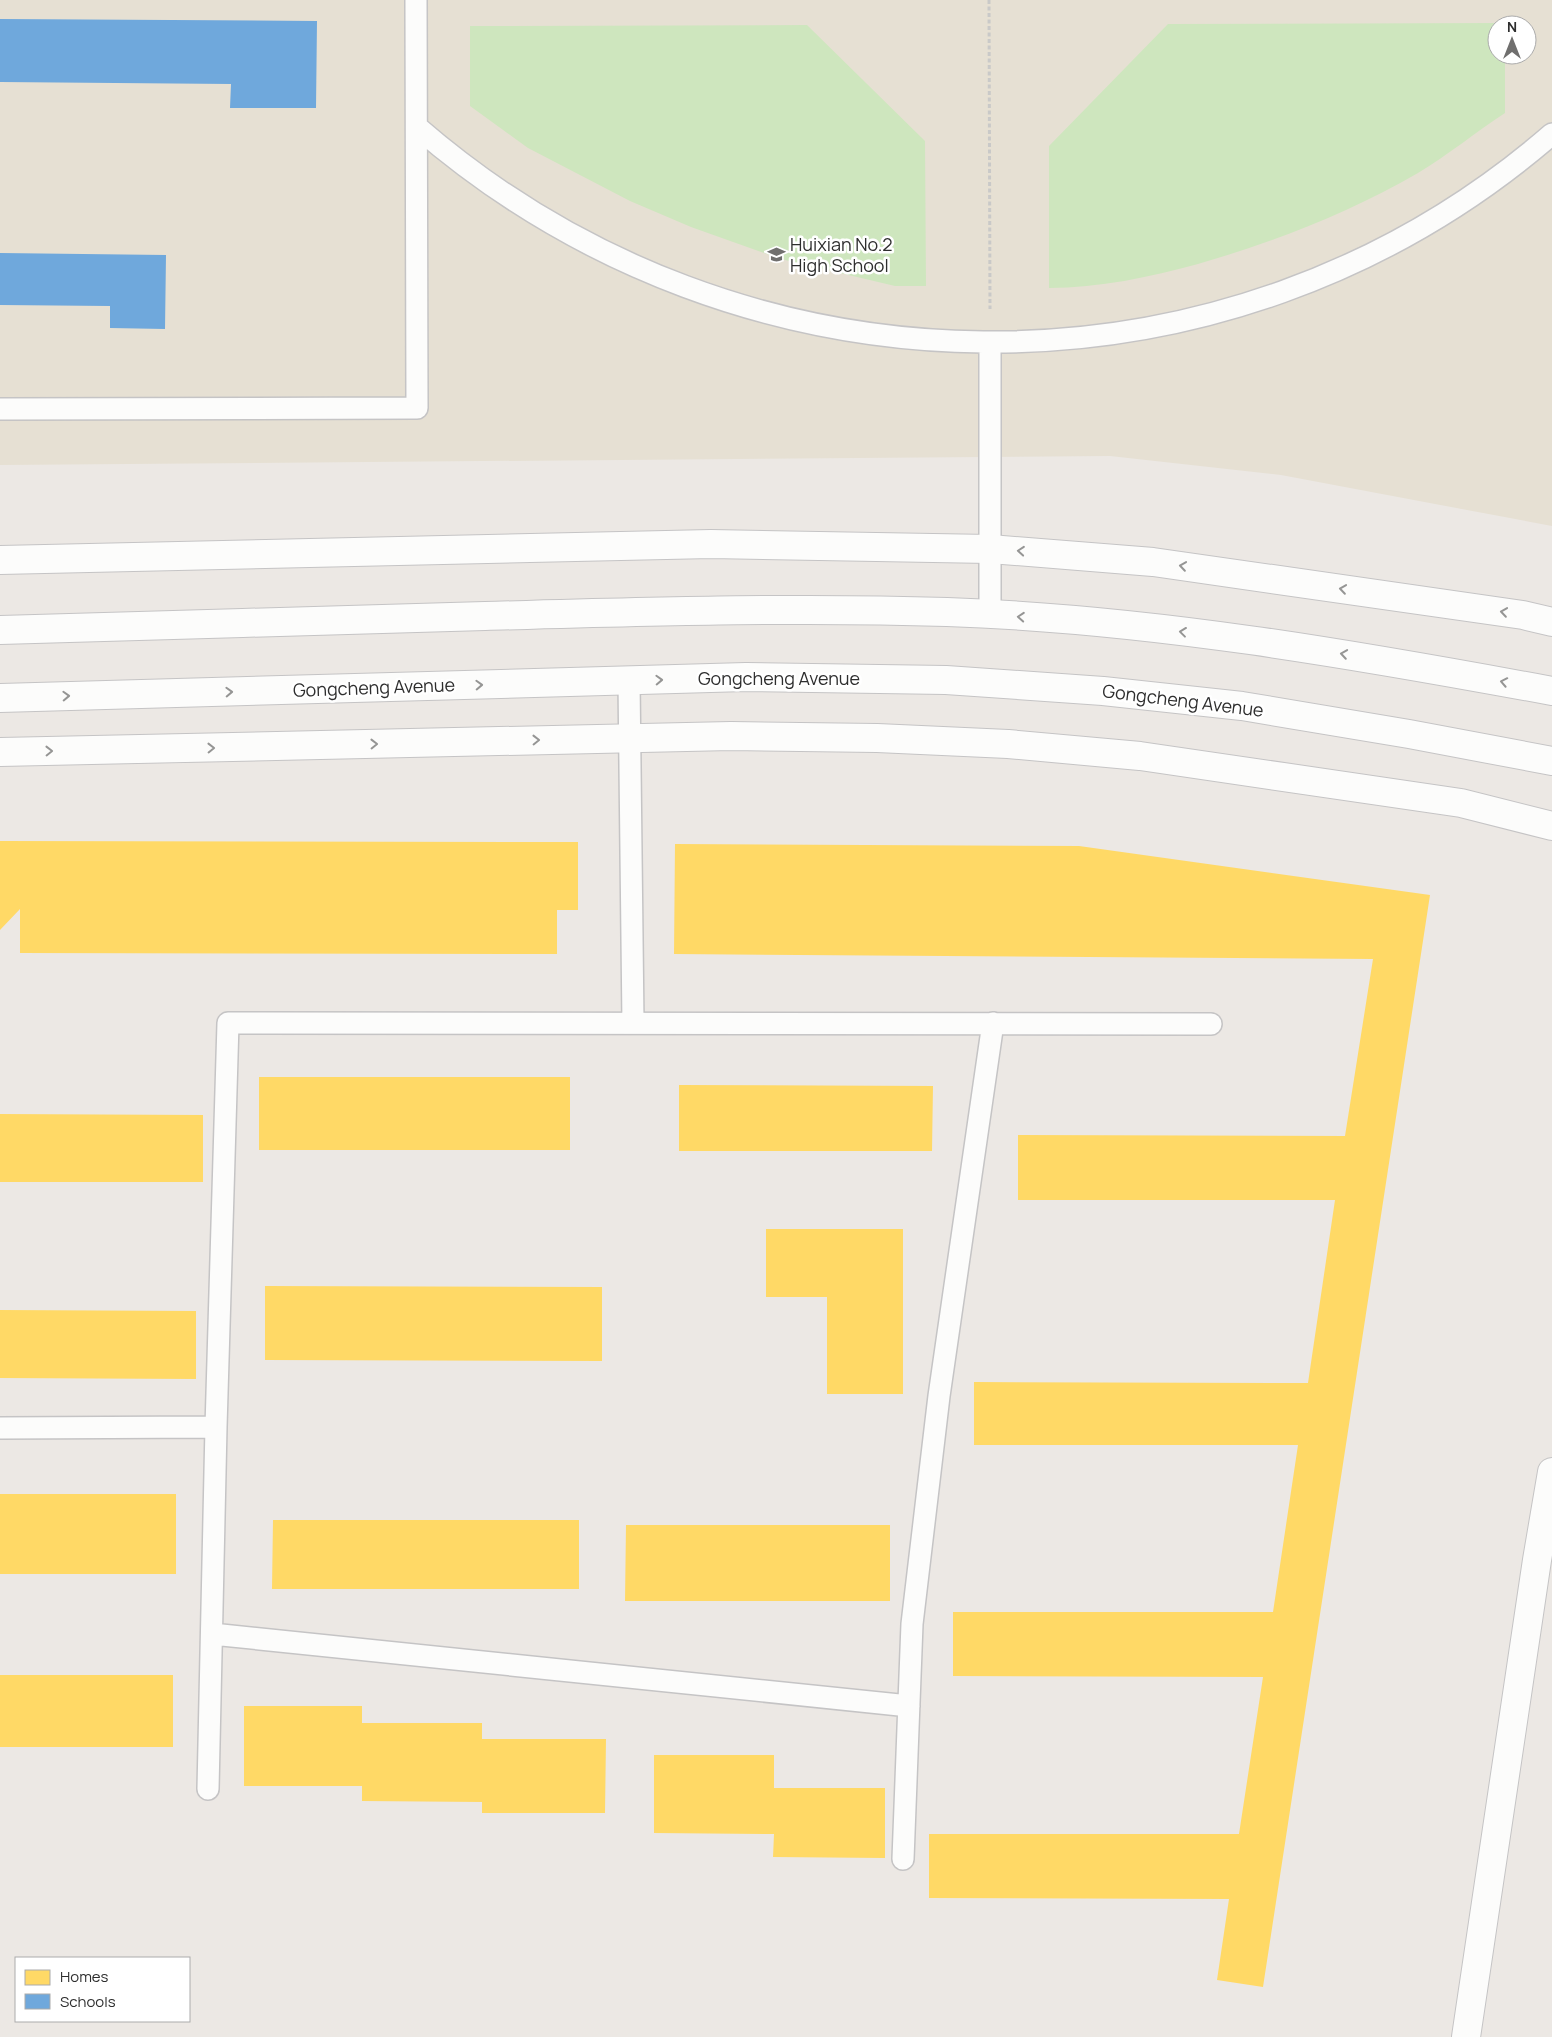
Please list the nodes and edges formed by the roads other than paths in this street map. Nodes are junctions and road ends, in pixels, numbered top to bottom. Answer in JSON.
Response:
{"nodes":[{"id":1,"x":416,"y":0,"type":"edge"},
{"id":2,"x":416,"y":128,"type":"junction"},
{"id":3,"x":1552,"y":134,"type":"edge"},
{"id":4,"x":990,"y":342,"type":"junction"},
{"id":5,"x":0,"y":409,"type":"edge"},
{"id":6,"x":990,"y":549,"type":"junction"},
{"id":7,"x":0,"y":560,"type":"edge"},
{"id":8,"x":990,"y":615,"type":"junction"},
{"id":9,"x":1552,"y":622,"type":"edge"},
{"id":10,"x":0,"y":630,"type":"edge"},
{"id":11,"x":629,"y":681,"type":"junction"},
{"id":12,"x":1552,"y":691,"type":"edge"},
{"id":13,"x":0,"y":698,"type":"edge"},
{"id":14,"x":630,"y":738,"type":"junction"},
{"id":15,"x":0,"y":752,"type":"edge"},
{"id":16,"x":1552,"y":760,"type":"edge"},
{"id":17,"x":1552,"y":826,"type":"edge"},
{"id":18,"x":632,"y":1023,"type":"junction"},
{"id":19,"x":993,"y":1023,"type":"junction"},
{"id":20,"x":1211,"y":1024,"type":"dead end"},
{"id":21,"x":216,"y":1427,"type":"junction"},
{"id":22,"x":0,"y":1428,"type":"edge"},
{"id":23,"x":1552,"y":1472,"type":"edge"},
{"id":24,"x":212,"y":1634,"type":"junction"},
{"id":25,"x":909,"y":1706,"type":"junction"},
{"id":26,"x":208,"y":1789,"type":"dead end"},
{"id":27,"x":903,"y":1859,"type":"dead end"},
{"id":28,"x":1466,"y":2037,"type":"edge"}],
"edges":[{"from":1,"to":2,"type":"lane"},
{"from":2,"to":4,"type":"lane"},
{"from":2,"to":5,"type":"lane"},
{"from":3,"to":4,"type":"lane"},
{"from":4,"to":6,"type":"lane"},
{"from":6,"to":7,"type":"street"},
{"from":6,"to":8,"type":"lane"},
{"from":9,"to":6,"type":"street","one_way":true},
{"from":8,"to":10,"type":"street"},
{"from":12,"to":8,"type":"street","one_way":true},
{"from":13,"to":11,"type":"street","name":"Gongcheng Avenue","one_way":true},
{"from":11,"to":14,"type":"lane"},
{"from":11,"to":16,"type":"street","name":"Gongcheng Avenue","one_way":true},
{"from":15,"to":14,"type":"street","one_way":true},
{"from":14,"to":17,"type":"street"},
{"from":14,"to":18,"type":"lane"},
{"from":18,"to":19,"type":"lane"},
{"from":18,"to":21,"type":"lane"},
{"from":19,"to":20,"type":"lane"},
{"from":19,"to":25,"type":"lane"},
{"from":21,"to":22,"type":"lane"},
{"from":21,"to":24,"type":"lane"},
{"from":23,"to":28,"type":"street"},
{"from":24,"to":25,"type":"lane"},
{"from":24,"to":26,"type":"lane"},
{"from":25,"to":27,"type":"lane"}]}
